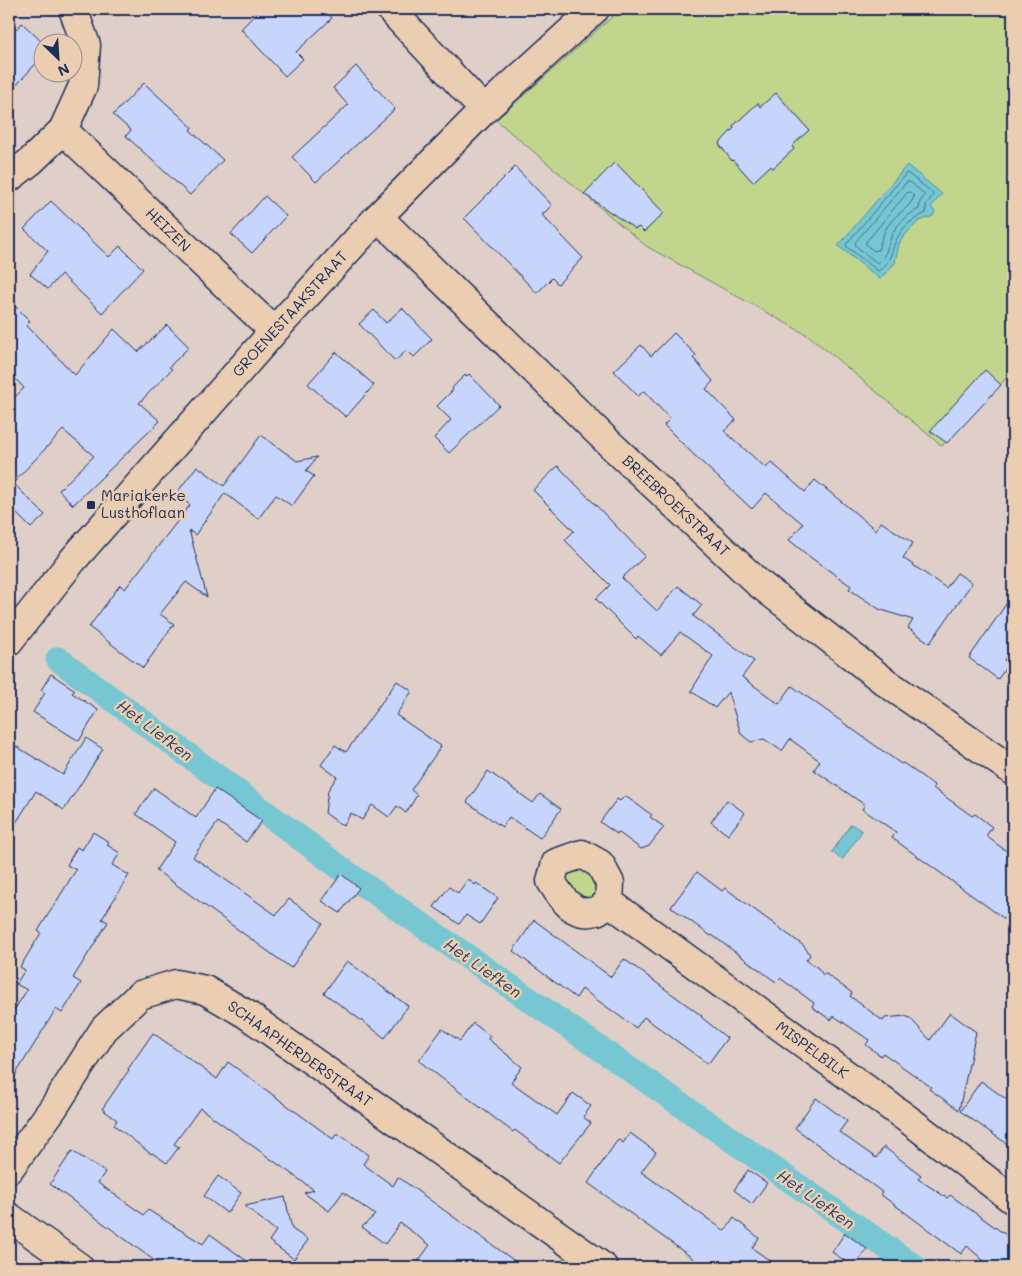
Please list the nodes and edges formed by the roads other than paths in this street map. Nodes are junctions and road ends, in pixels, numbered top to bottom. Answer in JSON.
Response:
{"nodes":[{"id":1,"x":73,"y":9,"type":"edge"},
{"id":2,"x":390,"y":9,"type":"edge"},
{"id":3,"x":595,"y":9,"type":"edge"},
{"id":4,"x":484,"y":110,"type":"junction"},
{"id":5,"x":63,"y":130,"type":"junction"},
{"id":6,"x":9,"y":178,"type":"edge"},
{"id":7,"x":378,"y":217,"type":"junction"},
{"id":8,"x":274,"y":331,"type":"junction"},
{"id":9,"x":12,"y":631,"type":"edge"},
{"id":10,"x":1009,"y":759,"type":"edge"},
{"id":11,"x":609,"y":902,"type":"dead end"},
{"id":12,"x":9,"y":1168,"type":"edge"},
{"id":13,"x":1013,"y":1200,"type":"edge"},
{"id":14,"x":9,"y":1217,"type":"edge"},
{"id":15,"x":79,"y":1267,"type":"edge"},
{"id":16,"x":603,"y":1267,"type":"edge"}],
"edges":[{"from":1,"to":5,"type":"street"},
{"from":2,"to":4,"type":"street"},
{"from":3,"to":4,"type":"street","name":"GROENESTAAKSTRAAT"},
{"from":4,"to":7,"type":"street","name":"GROENESTAAKSTRAAT"},
{"from":5,"to":6,"type":"street"},
{"from":5,"to":8,"type":"street","name":"HEIZEN"},
{"from":7,"to":8,"type":"street","name":"GROENESTAAKSTRAAT"},
{"from":7,"to":10,"type":"street","name":"BREEBROEKSTRAAT"},
{"from":8,"to":9,"type":"street","name":"GROENESTAAKSTRAAT"},
{"from":11,"to":13,"type":"street","name":"MISPELBILK"},
{"from":12,"to":16,"type":"street","name":"SCHAAPHERDERSTRAAT"},
{"from":14,"to":15,"type":"street"}]}
